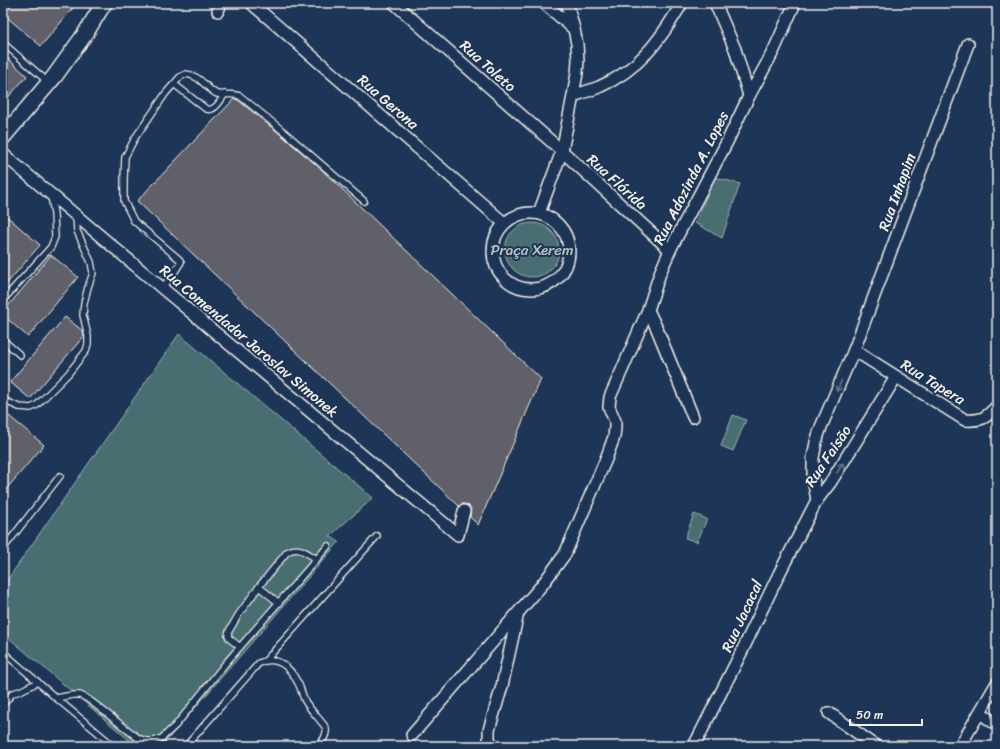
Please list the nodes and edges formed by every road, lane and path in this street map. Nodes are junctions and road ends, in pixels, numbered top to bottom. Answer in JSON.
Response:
{"nodes":[{"id":1,"x":104,"y":3,"type":"edge"},
{"id":2,"x":251,"y":3,"type":"edge"},
{"id":3,"x":394,"y":3,"type":"edge"},
{"id":4,"x":544,"y":3,"type":"edge"},
{"id":5,"x":567,"y":3,"type":"edge"},
{"id":6,"x":682,"y":3,"type":"edge"},
{"id":7,"x":715,"y":3,"type":"edge"},
{"id":8,"x":795,"y":3,"type":"edge"},
{"id":9,"x":574,"y":29,"type":"junction"},
{"id":10,"x":3,"y":43,"type":"edge"},
{"id":11,"x":968,"y":44,"type":"dead end"},
{"id":12,"x":49,"y":83,"type":"junction"},
{"id":13,"x":174,"y":84,"type":"junction"},
{"id":14,"x":225,"y":94,"type":"junction"},
{"id":15,"x":573,"y":96,"type":"junction"},
{"id":16,"x":749,"y":96,"type":"junction"},
{"id":17,"x":3,"y":137,"type":"edge"},
{"id":18,"x":562,"y":151,"type":"junction"},
{"id":19,"x":3,"y":154,"type":"edge"},
{"id":20,"x":51,"y":194,"type":"junction"},
{"id":21,"x":364,"y":201,"type":"dead end"},
{"id":22,"x":539,"y":213,"type":"junction"},
{"id":23,"x":76,"y":216,"type":"junction"},
{"id":24,"x":504,"y":223,"type":"junction"},
{"id":25,"x":670,"y":250,"type":"junction"},
{"id":26,"x":162,"y":288,"type":"junction"},
{"id":27,"x":3,"y":300,"type":"edge"},
{"id":28,"x":648,"y":310,"type":"junction"},
{"id":29,"x":3,"y":340,"type":"edge"},
{"id":30,"x":854,"y":350,"type":"junction"},
{"id":31,"x":20,"y":355,"type":"dead end"},
{"id":32,"x":896,"y":377,"type":"junction"},
{"id":33,"x":3,"y":400,"type":"edge"},
{"id":34,"x":997,"y":406,"type":"edge"},
{"id":35,"x":693,"y":417,"type":"dead end"},
{"id":36,"x":60,"y":476,"type":"dead end"},
{"id":37,"x":817,"y":500,"type":"junction"},
{"id":38,"x":464,"y":511,"type":"dead end"},
{"id":39,"x":377,"y":536,"type":"dead end"},
{"id":40,"x":328,"y":546,"type":"dead end"},
{"id":41,"x":3,"y":549,"type":"edge"},
{"id":42,"x":317,"y":559,"type":"junction"},
{"id":43,"x":259,"y":587,"type":"junction"},
{"id":44,"x":279,"y":603,"type":"junction"},
{"id":45,"x":519,"y":612,"type":"junction"},
{"id":46,"x":240,"y":647,"type":"junction"},
{"id":47,"x":3,"y":652,"type":"edge"},
{"id":48,"x":266,"y":660,"type":"junction"},
{"id":49,"x":38,"y":682,"type":"junction"},
{"id":50,"x":995,"y":690,"type":"edge"},
{"id":51,"x":56,"y":698,"type":"junction"},
{"id":52,"x":3,"y":704,"type":"edge"},
{"id":53,"x":829,"y":713,"type":"dead end"},
{"id":54,"x":980,"y":713,"type":"junction"},
{"id":55,"x":997,"y":725,"type":"edge"},
{"id":56,"x":412,"y":735,"type":"dead end"},
{"id":57,"x":108,"y":741,"type":"junction"},
{"id":58,"x":103,"y":746,"type":"edge"},
{"id":59,"x":114,"y":746,"type":"edge"},
{"id":60,"x":186,"y":746,"type":"edge"},
{"id":61,"x":318,"y":746,"type":"edge"},
{"id":62,"x":493,"y":746,"type":"edge"},
{"id":63,"x":694,"y":746,"type":"edge"},
{"id":64,"x":876,"y":746,"type":"edge"},
{"id":65,"x":960,"y":746,"type":"edge"}],
"edges":[{"from":1,"to":12,"type":"street"},
{"from":2,"to":24,"type":"street","name":"Rua Gerona"},
{"from":3,"to":18,"type":"street","name":"Rua Toleto"},
{"from":4,"to":9,"type":"street"},
{"from":5,"to":9,"type":"street"},
{"from":6,"to":15,"type":"street"},
{"from":7,"to":16,"type":"street"},
{"from":8,"to":16,"type":"street","name":"Rua Adozinda A. Lopes"},
{"from":9,"to":15,"type":"street"},
{"from":10,"to":12,"type":"lane"},
{"from":11,"to":30,"type":"street","name":"Rua Inhapim"},
{"from":12,"to":17,"type":"street"},
{"from":13,"to":14,"type":"lane"},
{"from":13,"to":14,"type":"lane"},
{"from":13,"to":26,"type":"lane"},
{"from":14,"to":21,"type":"lane"},
{"from":15,"to":18,"type":"street"},
{"from":16,"to":25,"type":"street","name":"Rua Adozinda A. Lopes"},
{"from":18,"to":22,"type":"street"},
{"from":18,"to":25,"type":"street","name":"Rua Flórida"},
{"from":19,"to":20,"type":"street","name":"Rua Comendador Jaroslav Simonek"},
{"from":20,"to":23,"type":"street","name":"Rua Comendador Jaroslav Simonek"},
{"from":20,"to":27,"type":"lane"},
{"from":22,"to":24,"type":"street"},
{"from":22,"to":24,"type":"street"},
{"from":23,"to":26,"type":"street","name":"Rua Comendador Jaroslav Simonek"},
{"from":23,"to":33,"type":"lane"},
{"from":25,"to":28,"type":"street","name":"Rua Adozinda A. Lopes"},
{"from":26,"to":38,"type":"street","name":"Rua Comendador Jaroslav Simonek"},
{"from":28,"to":35,"type":"street"},
{"from":28,"to":45,"type":"street","name":"Rua Adozinda A. Lopes"},
{"from":29,"to":31,"type":"lane"},
{"from":30,"to":32,"type":"street","name":"Rua Tapera"},
{"from":30,"to":37,"type":"street","name":"Rua Faisão","one_way":true},
{"from":32,"to":34,"type":"street","name":"Rua Tapera"},
{"from":37,"to":32,"type":"street","name":"Rua Faisão","one_way":true},
{"from":36,"to":41,"type":"lane"},
{"from":37,"to":63,"type":"street","name":"Rua Jacacal"},
{"from":39,"to":48,"type":"lane"},
{"from":40,"to":42,"type":"lane"},
{"from":42,"to":43,"type":"lane"},
{"from":42,"to":44,"type":"lane"},
{"from":43,"to":44,"type":"lane"},
{"from":43,"to":46,"type":"lane"},
{"from":44,"to":46,"type":"lane"},
{"from":45,"to":56,"type":"street","name":"Rua Adozinda A. Lopes"},
{"from":45,"to":62,"type":"street"},
{"from":46,"to":51,"type":"lane"},
{"from":47,"to":49,"type":"lane"},
{"from":48,"to":60,"type":"lane"},
{"from":48,"to":61,"type":"lane"},
{"from":49,"to":51,"type":"lane"},
{"from":49,"to":52,"type":"lane"},
{"from":50,"to":54,"type":"street"},
{"from":51,"to":57,"type":"lane"},
{"from":53,"to":64,"type":"street"},
{"from":54,"to":55,"type":"street"},
{"from":54,"to":65,"type":"street"},
{"from":57,"to":58,"type":"lane"},
{"from":57,"to":59,"type":"lane"}]}
